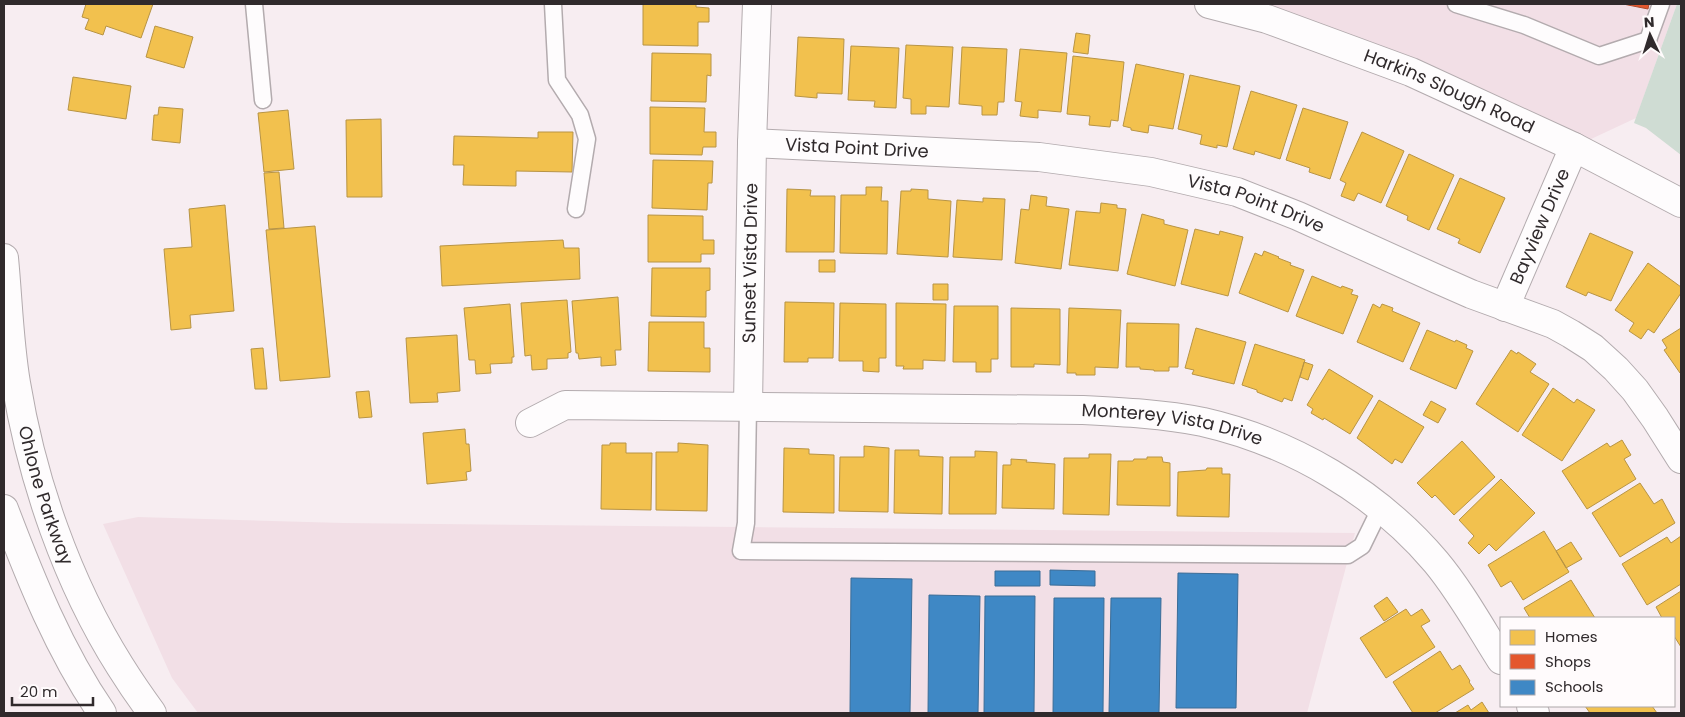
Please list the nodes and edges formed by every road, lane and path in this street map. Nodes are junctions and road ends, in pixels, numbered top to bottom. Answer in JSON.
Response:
{"nodes":[{"id":1,"x":254,"y":4,"type":"edge"},
{"id":2,"x":553,"y":4,"type":"edge"},
{"id":3,"x":757,"y":4,"type":"edge"},
{"id":4,"x":1209,"y":4,"type":"edge"},
{"id":5,"x":1456,"y":4,"type":"edge"},
{"id":6,"x":1661,"y":4,"type":"edge"},
{"id":7,"x":263,"y":100,"type":"dead end"},
{"id":8,"x":752,"y":142,"type":"junction"},
{"id":9,"x":1574,"y":147,"type":"junction"},
{"id":10,"x":1681,"y":203,"type":"edge"},
{"id":11,"x":576,"y":209,"type":"dead end"},
{"id":12,"x":4,"y":258,"type":"edge"},
{"id":13,"x":1505,"y":306,"type":"junction"},
{"id":14,"x":10,"y":383,"type":"edge"},
{"id":15,"x":748,"y":407,"type":"junction"},
{"id":16,"x":530,"y":423,"type":"dead end"},
{"id":17,"x":1681,"y":459,"type":"edge"},
{"id":18,"x":4,"y":509,"type":"edge"},
{"id":19,"x":1380,"y":509,"type":"junction"},
{"id":20,"x":1500,"y":658,"type":"edge"},
{"id":21,"x":102,"y":713,"type":"edge"},
{"id":22,"x":152,"y":713,"type":"edge"}],
"edges":[{"from":1,"to":7,"type":"lane"},
{"from":2,"to":11,"type":"lane"},
{"from":3,"to":8,"type":"street","name":"Sunset Vista Drive"},
{"from":4,"to":9,"type":"street","name":"Harkins Slough Road"},
{"from":5,"to":6,"type":"lane"},
{"from":8,"to":13,"type":"street","name":"Vista Point Drive"},
{"from":8,"to":15,"type":"street","name":"Sunset Vista Drive"},
{"from":9,"to":10,"type":"street","name":"Harkins Slough Road"},
{"from":9,"to":13,"type":"street","name":"Bayview Drive"},
{"from":12,"to":14,"type":"street","name":"Ohlone Parkway"},
{"from":13,"to":17,"type":"street","name":"Vista Point Drive"},
{"from":14,"to":22,"type":"street","name":"Ohlone Parkway"},
{"from":15,"to":16,"type":"street","name":"Monterey Vista Drive"},
{"from":15,"to":19,"type":"street","name":"Monterey Vista Drive"},
{"from":15,"to":19,"type":"lane","name":"Sunset Vista Drive"},
{"from":18,"to":21,"type":"street"},
{"from":19,"to":20,"type":"street","name":"Monterey Vista Drive"}]}
